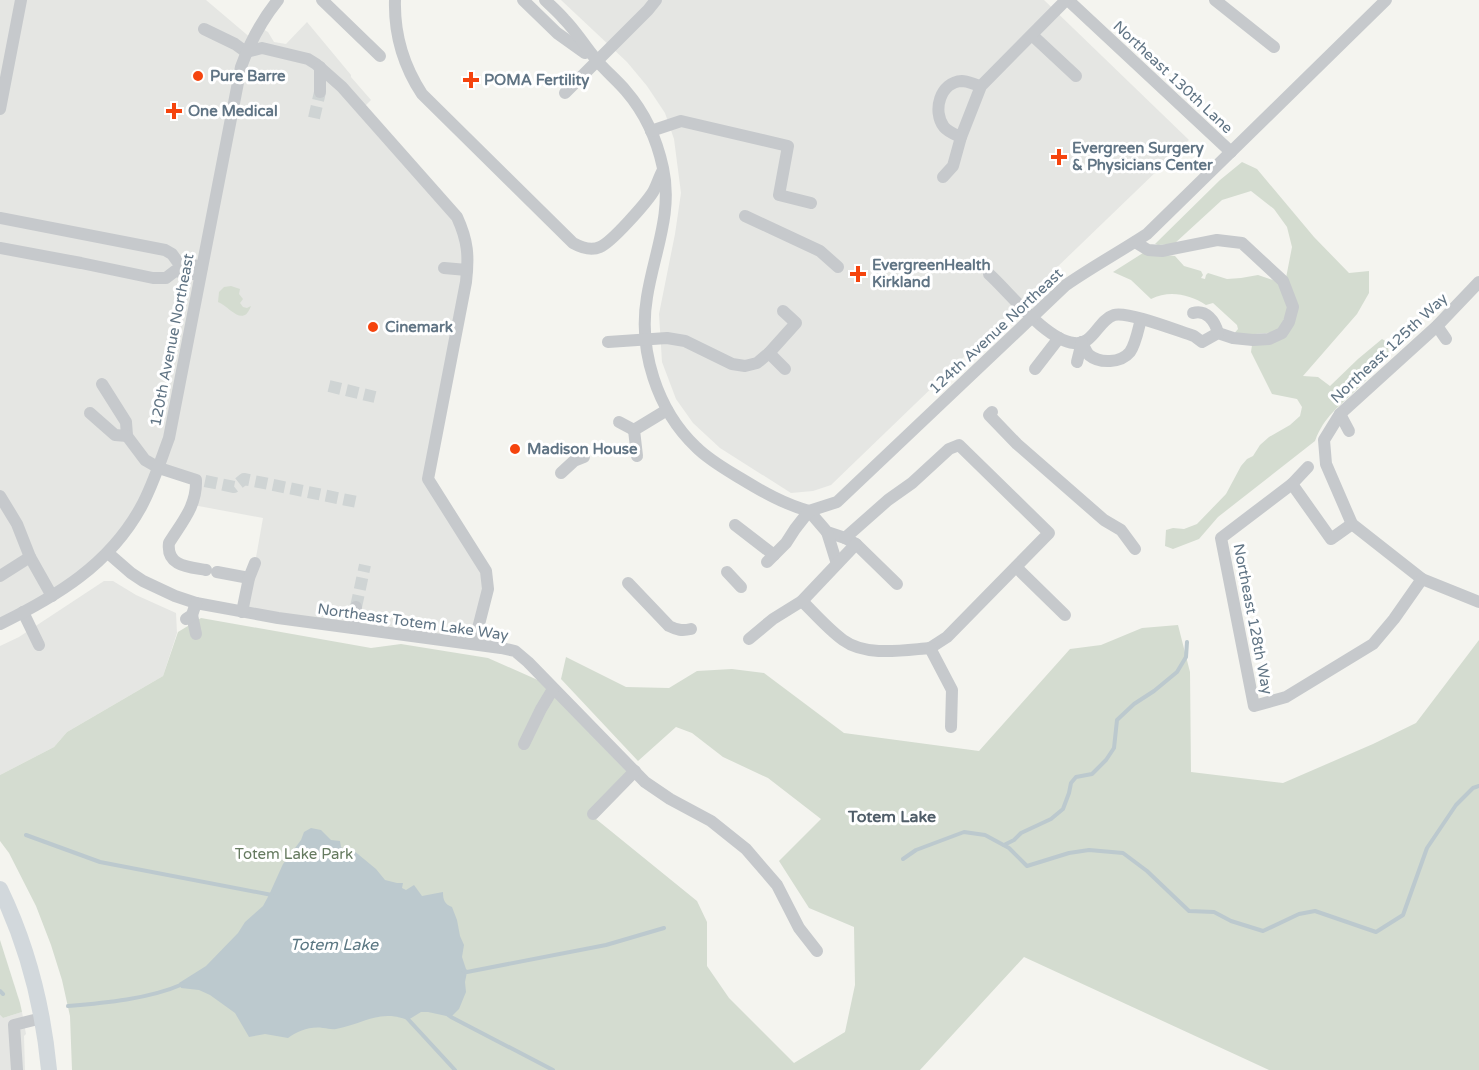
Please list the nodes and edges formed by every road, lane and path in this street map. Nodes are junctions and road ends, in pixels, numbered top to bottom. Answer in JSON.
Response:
{"nodes":[{"id":1,"x":21,"y":0,"type":"edge"},
{"id":2,"x":278,"y":0,"type":"edge"},
{"id":3,"x":322,"y":0,"type":"edge"},
{"id":4,"x":395,"y":0,"type":"edge"},
{"id":5,"x":523,"y":0,"type":"edge"},
{"id":6,"x":544,"y":0,"type":"edge"},
{"id":7,"x":656,"y":0,"type":"edge"},
{"id":8,"x":1067,"y":0,"type":"edge"},
{"id":9,"x":1215,"y":0,"type":"edge"},
{"id":10,"x":1386,"y":0,"type":"edge"},
{"id":11,"x":204,"y":29,"type":"dead end"},
{"id":12,"x":1032,"y":34,"type":"junction"},
{"id":13,"x":1274,"y":46,"type":"dead end"},
{"id":14,"x":246,"y":52,"type":"junction"},
{"id":15,"x":380,"y":56,"type":"dead end"},
{"id":16,"x":596,"y":60,"type":"junction"},
{"id":17,"x":320,"y":67,"type":"junction"},
{"id":18,"x":1076,"y":76,"type":"dead end"},
{"id":19,"x":981,"y":86,"type":"junction"},
{"id":20,"x":320,"y":92,"type":"tunnel mouth"},
{"id":21,"x":565,"y":93,"type":"dead end"},
{"id":22,"x":0,"y":109,"type":"edge"},
{"id":23,"x":651,"y":131,"type":"junction"},
{"id":24,"x":961,"y":136,"type":"junction"},
{"id":25,"x":1231,"y":152,"type":"junction"},
{"id":26,"x":663,"y":169,"type":"junction"},
{"id":27,"x":943,"y":177,"type":"dead end"},
{"id":28,"x":811,"y":203,"type":"dead end"},
{"id":29,"x":745,"y":216,"type":"dead end"},
{"id":30,"x":0,"y":218,"type":"edge"},
{"id":31,"x":1136,"y":242,"type":"junction"},
{"id":32,"x":0,"y":248,"type":"edge"},
{"id":33,"x":838,"y":267,"type":"dead end"},
{"id":34,"x":444,"y":268,"type":"dead end"},
{"id":35,"x":467,"y":270,"type":"junction"},
{"id":36,"x":201,"y":271,"type":"junction"},
{"id":37,"x":989,"y":274,"type":"dead end"},
{"id":38,"x":1478,"y":285,"type":"edge"},
{"id":39,"x":783,"y":311,"type":"dead end"},
{"id":40,"x":1193,"y":313,"type":"dead end"},
{"id":41,"x":1032,"y":316,"type":"junction"},
{"id":42,"x":1141,"y":319,"type":"junction"},
{"id":43,"x":1437,"y":326,"type":"junction"},
{"id":44,"x":1218,"y":333,"type":"junction"},
{"id":45,"x":1059,"y":338,"type":"junction"},
{"id":46,"x":646,"y":339,"type":"junction"},
{"id":47,"x":1446,"y":339,"type":"dead end"},
{"id":48,"x":608,"y":342,"type":"dead end"},
{"id":49,"x":1082,"y":342,"type":"junction"},
{"id":50,"x":769,"y":353,"type":"junction"},
{"id":51,"x":1077,"y":362,"type":"dead end"},
{"id":52,"x":785,"y":369,"type":"dead end"},
{"id":53,"x":1035,"y":369,"type":"dead end"},
{"id":54,"x":102,"y":384,"type":"dead end"},
{"id":55,"x":667,"y":410,"type":"junction"},
{"id":56,"x":992,"y":412,"type":"dead end"},
{"id":57,"x":90,"y":413,"type":"dead end"},
{"id":58,"x":1340,"y":414,"type":"junction"},
{"id":59,"x":619,"y":422,"type":"dead end"},
{"id":60,"x":634,"y":430,"type":"junction"},
{"id":61,"x":1349,"y":431,"type":"dead end"},
{"id":62,"x":128,"y":435,"type":"junction"},
{"id":63,"x":637,"y":456,"type":"dead end"},
{"id":64,"x":584,"y":457,"type":"dead end"},
{"id":65,"x":1308,"y":467,"type":"dead end"},
{"id":66,"x":159,"y":468,"type":"junction"},
{"id":67,"x":561,"y":473,"type":"dead end"},
{"id":68,"x":1292,"y":484,"type":"junction"},
{"id":69,"x":0,"y":496,"type":"edge"},
{"id":70,"x":810,"y":511,"type":"junction"},
{"id":71,"x":1352,"y":524,"type":"junction"},
{"id":72,"x":735,"y":525,"type":"dead end"},
{"id":73,"x":827,"y":532,"type":"junction"},
{"id":74,"x":850,"y":541,"type":"junction"},
{"id":75,"x":1135,"y":549,"type":"dead end"},
{"id":76,"x":108,"y":553,"type":"junction"},
{"id":77,"x":30,"y":557,"type":"junction"},
{"id":78,"x":255,"y":563,"type":"dead end"},
{"id":79,"x":837,"y":564,"type":"junction"},
{"id":80,"x":1016,"y":567,"type":"junction"},
{"id":81,"x":727,"y":572,"type":"dead end"},
{"id":82,"x":0,"y":576,"type":"edge"},
{"id":83,"x":249,"y":578,"type":"junction"},
{"id":84,"x":1422,"y":579,"type":"junction"},
{"id":85,"x":628,"y":583,"type":"dead end"},
{"id":86,"x":897,"y":584,"type":"dead end"},
{"id":87,"x":741,"y":587,"type":"dead end"},
{"id":88,"x":52,"y":596,"type":"junction"},
{"id":89,"x":802,"y":601,"type":"junction"},
{"id":90,"x":1479,"y":602,"type":"edge"},
{"id":91,"x":356,"y":607,"type":"tunnel mouth"},
{"id":92,"x":23,"y":612,"type":"junction"},
{"id":93,"x":191,"y":612,"type":"junction"},
{"id":94,"x":242,"y":612,"type":"junction"},
{"id":95,"x":1065,"y":615,"type":"dead end"},
{"id":96,"x":0,"y":624,"type":"edge"},
{"id":97,"x":354,"y":628,"type":"junction"},
{"id":98,"x":691,"y":629,"type":"dead end"},
{"id":99,"x":196,"y":634,"type":"dead end"},
{"id":100,"x":749,"y":639,"type":"dead end"},
{"id":101,"x":474,"y":644,"type":"junction"},
{"id":102,"x":39,"y":645,"type":"dead end"},
{"id":103,"x":930,"y":648,"type":"junction"},
{"id":104,"x":553,"y":689,"type":"junction"},
{"id":105,"x":951,"y":727,"type":"dead end"},
{"id":106,"x":524,"y":744,"type":"dead end"},
{"id":107,"x":635,"y":771,"type":"junction"},
{"id":108,"x":593,"y":814,"type":"dead end"},
{"id":109,"x":0,"y":889,"type":"edge"},
{"id":110,"x":818,"y":951,"type":"dead end"},
{"id":111,"x":42,"y":1018,"type":"junction"},
{"id":112,"x":17,"y":1070,"type":"edge"},
{"id":113,"x":49,"y":1070,"type":"edge"}],
"edges":[{"from":1,"to":22,"type":"street"},
{"from":2,"to":14,"type":"street","name":"120th Avenue Northeast"},
{"from":3,"to":15,"type":"street"},
{"from":4,"to":26,"type":"street"},
{"from":5,"to":16,"type":"street"},
{"from":6,"to":16,"type":"street"},
{"from":7,"to":16,"type":"street"},
{"from":8,"to":12,"type":"street"},
{"from":8,"to":25,"type":"street","name":"Northeast 130th Lane"},
{"from":9,"to":13,"type":"street"},
{"from":10,"to":25,"type":"street","name":"124th Avenue Northeast"},
{"from":11,"to":14,"type":"street"},
{"from":12,"to":18,"type":"street"},
{"from":12,"to":19,"type":"street"},
{"from":14,"to":17,"type":"street"},
{"from":14,"to":36,"type":"street","name":"120th Avenue Northeast"},
{"from":16,"to":21,"type":"street"},
{"from":16,"to":23,"type":"street"},
{"from":17,"to":20,"type":"street"},
{"from":17,"to":35,"type":"street"},
{"from":19,"to":24,"type":"street"},
{"from":19,"to":24,"type":"street"},
{"from":23,"to":26,"type":"street"},
{"from":23,"to":28,"type":"street"},
{"from":24,"to":27,"type":"street"},
{"from":25,"to":31,"type":"street","name":"124th Avenue Northeast"},
{"from":26,"to":46,"type":"street"},
{"from":29,"to":33,"type":"street"},
{"from":30,"to":36,"type":"street"},
{"from":31,"to":41,"type":"street","name":"124th Avenue Northeast"},
{"from":31,"to":44,"type":"street"},
{"from":32,"to":36,"type":"street"},
{"from":34,"to":35,"type":"street"},
{"from":35,"to":101,"type":"street"},
{"from":36,"to":66,"type":"street","name":"120th Avenue Northeast"},
{"from":37,"to":41,"type":"street"},
{"from":38,"to":43,"type":"street","name":"Northeast 125th Way"},
{"from":39,"to":50,"type":"street"},
{"from":40,"to":44,"type":"street"},
{"from":41,"to":45,"type":"street"},
{"from":41,"to":70,"type":"street","name":"124th Avenue Northeast"},
{"from":42,"to":44,"type":"street"},
{"from":42,"to":49,"type":"street"},
{"from":42,"to":49,"type":"street"},
{"from":43,"to":47,"type":"street"},
{"from":43,"to":58,"type":"street","name":"Northeast 125th Way"},
{"from":45,"to":49,"type":"street"},
{"from":45,"to":53,"type":"street"},
{"from":46,"to":48,"type":"street"},
{"from":46,"to":50,"type":"street"},
{"from":46,"to":55,"type":"street"},
{"from":49,"to":51,"type":"street"},
{"from":50,"to":52,"type":"street"},
{"from":54,"to":62,"type":"street"},
{"from":55,"to":60,"type":"street"},
{"from":55,"to":70,"type":"street"},
{"from":56,"to":75,"type":"street"},
{"from":57,"to":62,"type":"street"},
{"from":58,"to":61,"type":"street"},
{"from":58,"to":71,"type":"street","name":"Northeast 125th Way"},
{"from":59,"to":60,"type":"street"},
{"from":60,"to":63,"type":"street"},
{"from":62,"to":66,"type":"street"},
{"from":64,"to":67,"type":"street"},
{"from":65,"to":68,"type":"street"},
{"from":66,"to":76,"type":"street","name":"120th Avenue Northeast"},
{"from":66,"to":83,"type":"street"},
{"from":68,"to":71,"type":"street"},
{"from":68,"to":84,"type":"street","name":"Northeast 128th Way"},
{"from":69,"to":77,"type":"street"},
{"from":70,"to":72,"type":"street"},
{"from":70,"to":73,"type":"street"},
{"from":71,"to":84,"type":"street"},
{"from":73,"to":74,"type":"street"},
{"from":73,"to":79,"type":"street"},
{"from":74,"to":79,"type":"street"},
{"from":74,"to":80,"type":"street"},
{"from":74,"to":86,"type":"street"},
{"from":76,"to":88,"type":"street","name":"120th Avenue Northeast"},
{"from":76,"to":93,"type":"street","name":"Northeast Totem Lake Way"},
{"from":77,"to":82,"type":"street"},
{"from":77,"to":88,"type":"street"},
{"from":78,"to":83,"type":"street"},
{"from":79,"to":89,"type":"street"},
{"from":80,"to":95,"type":"street"},
{"from":80,"to":103,"type":"street"},
{"from":81,"to":87,"type":"street"},
{"from":83,"to":94,"type":"street"},
{"from":84,"to":90,"type":"street"},
{"from":85,"to":98,"type":"street"},
{"from":88,"to":92,"type":"street","name":"120th Avenue Northeast"},
{"from":89,"to":100,"type":"street"},
{"from":89,"to":103,"type":"street"},
{"from":91,"to":97,"type":"street"},
{"from":92,"to":96,"type":"street","name":"120th Avenue Northeast"},
{"from":92,"to":102,"type":"street"},
{"from":93,"to":94,"type":"street","name":"Northeast Totem Lake Way"},
{"from":93,"to":99,"type":"street"},
{"from":94,"to":97,"type":"street","name":"Northeast Totem Lake Way"},
{"from":97,"to":101,"type":"street","name":"Northeast Totem Lake Way"},
{"from":101,"to":104,"type":"street","name":"Northeast Totem Lake Way"},
{"from":103,"to":105,"type":"street"},
{"from":104,"to":106,"type":"street"},
{"from":104,"to":107,"type":"street","name":"Northeast Totem Lake Way"},
{"from":107,"to":108,"type":"street"},
{"from":107,"to":110,"type":"street","name":"Northeast Totem Lake Way"},
{"from":109,"to":111,"type":"main road"},
{"from":111,"to":112,"type":"street"},
{"from":111,"to":113,"type":"main road"}]}
